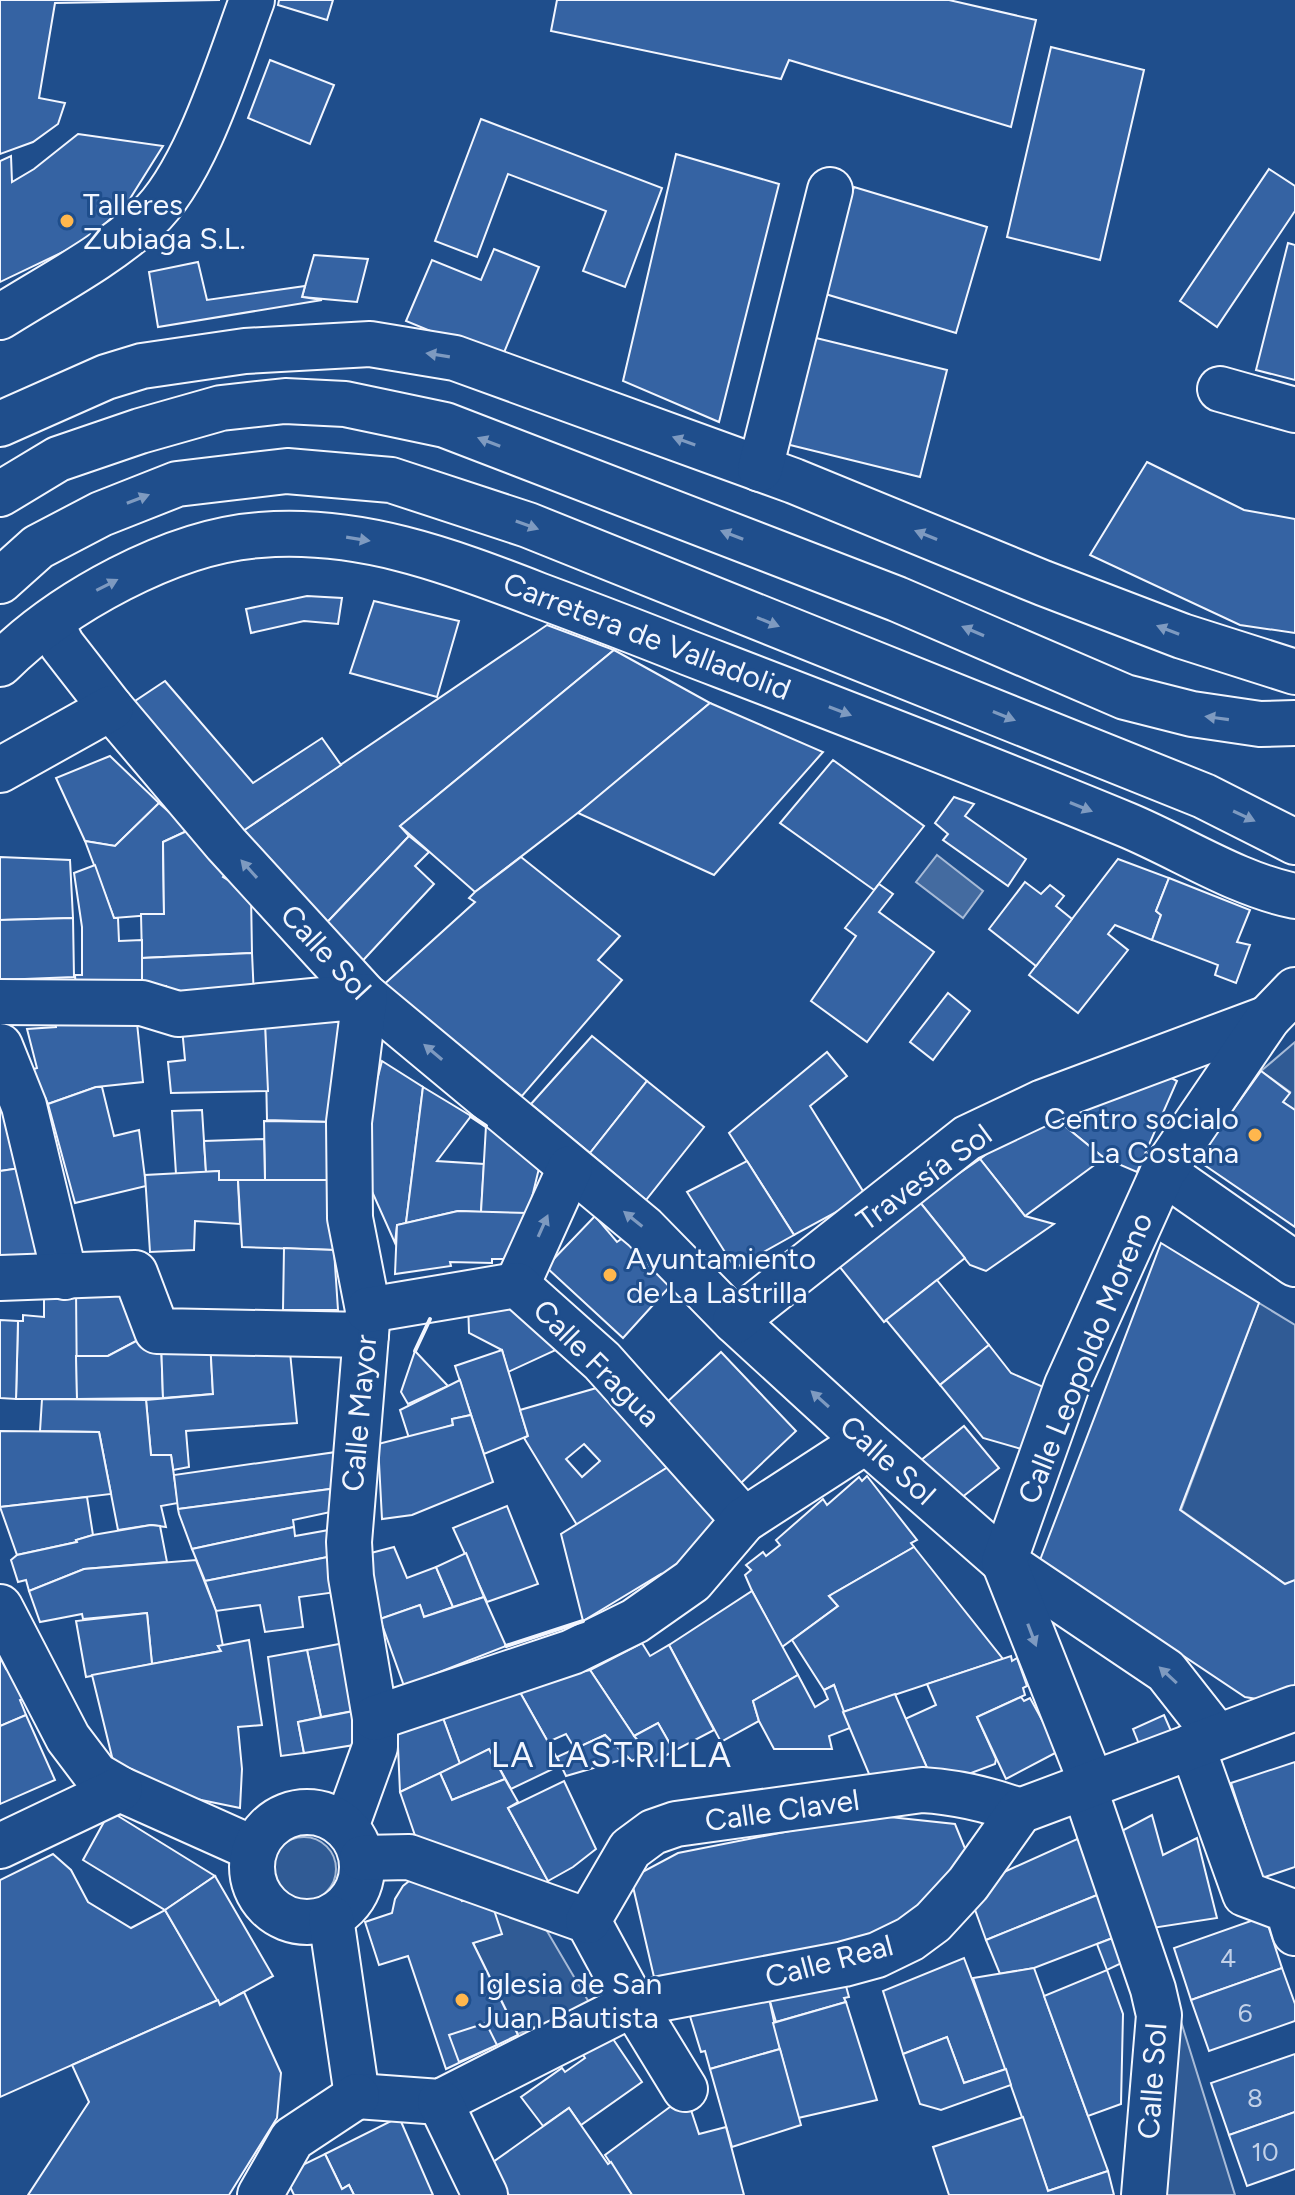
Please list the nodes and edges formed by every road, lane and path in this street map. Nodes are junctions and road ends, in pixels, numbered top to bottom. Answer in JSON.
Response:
{"nodes":[{"id":1,"x":252,"y":0,"type":"edge"},
{"id":2,"x":830,"y":190,"type":"dead end"},
{"id":3,"x":0,"y":317,"type":"edge"},
{"id":4,"x":1220,"y":389,"type":"dead end"},
{"id":5,"x":1295,"y":410,"type":"edge"},
{"id":6,"x":0,"y":424,"type":"edge"},
{"id":7,"x":760,"y":469,"type":"junction"},
{"id":8,"x":0,"y":494,"type":"edge"},
{"id":9,"x":0,"y":581,"type":"edge"},
{"id":10,"x":51,"y":623,"type":"junction"},
{"id":11,"x":0,"y":664,"type":"edge"},
{"id":12,"x":1295,"y":672,"type":"edge"},
{"id":13,"x":111,"y":708,"type":"junction"},
{"id":14,"x":1295,"y":723,"type":"edge"},
{"id":15,"x":0,"y":770,"type":"edge"},
{"id":16,"x":1295,"y":842,"type":"edge"},
{"id":17,"x":1295,"y":896,"type":"edge"},
{"id":18,"x":365,"y":996,"type":"junction"},
{"id":19,"x":0,"y":1002,"type":"edge"},
{"id":20,"x":1282,"y":1004,"type":"edge"},
{"id":21,"x":1209,"y":1040,"type":"junction"},
{"id":22,"x":0,"y":1046,"type":"edge"},
{"id":23,"x":1226,"y":1079,"type":"junction"},
{"id":24,"x":570,"y":1168,"type":"junction"},
{"id":25,"x":1163,"y":1172,"type":"junction"},
{"id":26,"x":1295,"y":1264,"type":"edge"},
{"id":27,"x":65,"y":1277,"type":"junction"},
{"id":28,"x":0,"y":1278,"type":"edge"},
{"id":29,"x":517,"y":1285,"type":"junction"},
{"id":30,"x":735,"y":1321,"type":"junction"},
{"id":31,"x":367,"y":1323,"type":"junction"},
{"id":32,"x":866,"y":1441,"type":"junction"},
{"id":33,"x":744,"y":1520,"type":"junction"},
{"id":34,"x":1004,"y":1562,"type":"junction"},
{"id":35,"x":0,"y":1607,"type":"edge"},
{"id":36,"x":1295,"y":1708,"type":"edge"},
{"id":37,"x":375,"y":1718,"type":"junction"},
{"id":38,"x":1204,"y":1741,"type":"junction"},
{"id":39,"x":1088,"y":1785,"type":"junction"},
{"id":40,"x":120,"y":1789,"type":"junction"},
{"id":41,"x":1020,"y":1811,"type":"junction"},
{"id":42,"x":354,"y":1842,"type":"junction"},
{"id":43,"x":0,"y":1846,"type":"edge"},
{"id":44,"x":254,"y":1849,"type":"junction"},
{"id":45,"x":331,"y":1918,"type":"junction"},
{"id":46,"x":588,"y":1921,"type":"junction"},
{"id":47,"x":1295,"y":1933,"type":"edge"},
{"id":48,"x":633,"y":2004,"type":"junction"},
{"id":49,"x":685,"y":2089,"type":"dead end"},
{"id":50,"x":357,"y":2096,"type":"junction"},
{"id":51,"x":440,"y":2102,"type":"junction"},
{"id":52,"x":260,"y":2195,"type":"edge"},
{"id":53,"x":485,"y":2195,"type":"edge"},
{"id":54,"x":1144,"y":2195,"type":"edge"}],
"edges":[{"from":1,"to":3,"type":"main road"},
{"from":2,"to":7,"type":"main road"},
{"from":4,"to":5,"type":"main road"},
{"from":7,"to":6,"type":"main road","one_way":true},
{"from":12,"to":7,"type":"main road","one_way":true},
{"from":14,"to":8,"type":"main road","one_way":true},
{"from":9,"to":16,"type":"main road","name":"Carretera de Valladolid","one_way":true},
{"from":10,"to":11,"type":"main road","name":"Carretera de Valladolid"},
{"from":10,"to":13,"type":"main road","name":"Calle Sol"},
{"from":10,"to":17,"type":"main road","name":"Carretera de Valladolid","one_way":true},
{"from":13,"to":15,"type":"main road"},
{"from":18,"to":13,"type":"main road","name":"Calle Sol","one_way":true},
{"from":18,"to":19,"type":"main road"},
{"from":24,"to":18,"type":"main road","name":"Calle Sol","one_way":true},
{"from":18,"to":31,"type":"main road","name":"Calle Mayor"},
{"from":20,"to":21,"type":"main road","name":"Travesía Sol"},
{"from":20,"to":23,"type":"main road","name":"Calle Leopoldo Moreno"},
{"from":21,"to":23,"type":"main road"},
{"from":21,"to":30,"type":"main road","name":"Travesía Sol"},
{"from":22,"to":27,"type":"main road"},
{"from":23,"to":25,"type":"main road","name":"Calle Leopoldo Moreno"},
{"from":29,"to":24,"type":"main road","one_way":true},
{"from":30,"to":24,"type":"main road","name":"Calle Sol","one_way":true},
{"from":25,"to":26,"type":"main road"},
{"from":25,"to":34,"type":"main road","name":"Calle Leopoldo Moreno"},
{"from":27,"to":28,"type":"main road"},
{"from":27,"to":31,"type":"main road","name":"Calle Fragua"},
{"from":29,"to":31,"type":"main road","name":"Calle Fragua"},
{"from":29,"to":33,"type":"main road","name":"Calle Fragua"},
{"from":32,"to":30,"type":"main road","name":"Calle Sol","one_way":true},
{"from":31,"to":37,"type":"main road","name":"Calle Mayor"},
{"from":32,"to":33,"type":"main road"},
{"from":32,"to":34,"type":"main road","name":"Calle Sol"},
{"from":33,"to":37,"type":"main road"},
{"from":38,"to":34,"type":"main road","name":"Calle Sol","one_way":true},
{"from":34,"to":39,"type":"main road","one_way":true},
{"from":35,"to":40,"type":"main road"},
{"from":36,"to":38,"type":"main road"},
{"from":37,"to":42,"type":"main road","name":"Calle Mayor"},
{"from":38,"to":39,"type":"main road"},
{"from":38,"to":47,"type":"main road","name":"Calle Sol"},
{"from":39,"to":41,"type":"main road"},
{"from":39,"to":54,"type":"main road","name":"Calle Sol"},
{"from":40,"to":43,"type":"main road"},
{"from":40,"to":44,"type":"main road"},
{"from":41,"to":46,"type":"main road","name":"Calle Clavel"},
{"from":41,"to":48,"type":"main road","name":"Calle Real"},
{"from":42,"to":44,"type":"main road"},
{"from":42,"to":45,"type":"main road"},
{"from":42,"to":46,"type":"main road"},
{"from":44,"to":45,"type":"main road"},
{"from":45,"to":50,"type":"main road"},
{"from":46,"to":48,"type":"main road"},
{"from":48,"to":49,"type":"main road"},
{"from":48,"to":51,"type":"main road","name":"Calle Real"},
{"from":50,"to":51,"type":"main road"},
{"from":50,"to":52,"type":"main road"},
{"from":51,"to":53,"type":"main road"}]}
